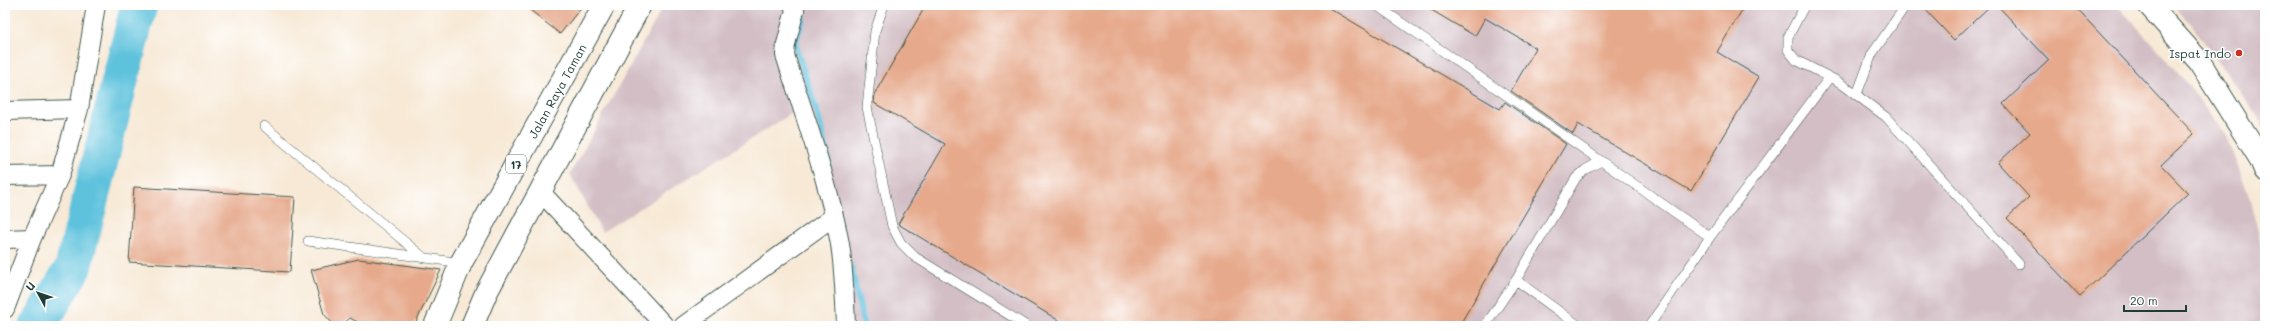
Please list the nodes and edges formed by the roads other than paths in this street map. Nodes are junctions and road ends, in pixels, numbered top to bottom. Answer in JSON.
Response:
{"nodes":[{"id":1,"x":604,"y":5,"type":"edge"},
{"id":2,"x":640,"y":5,"type":"edge"},
{"id":3,"x":793,"y":5,"type":"edge"},
{"id":4,"x":884,"y":5,"type":"edge"},
{"id":5,"x":1376,"y":5,"type":"edge"},
{"id":6,"x":1805,"y":5,"type":"edge"},
{"id":7,"x":1906,"y":5,"type":"edge"},
{"id":8,"x":2149,"y":5,"type":"edge"},
{"id":9,"x":94,"y":6,"type":"edge"},
{"id":10,"x":1828,"y":78,"type":"junction"},
{"id":11,"x":1857,"y":94,"type":"junction"},
{"id":12,"x":79,"y":109,"type":"junction"},
{"id":13,"x":5,"y":112,"type":"edge"},
{"id":14,"x":264,"y":126,"type":"dead end"},
{"id":15,"x":1600,"y":161,"type":"junction"},
{"id":16,"x":2265,"y":170,"type":"edge"},
{"id":17,"x":60,"y":175,"type":"junction"},
{"id":18,"x":5,"y":176,"type":"edge"},
{"id":19,"x":540,"y":191,"type":"junction"},
{"id":20,"x":833,"y":217,"type":"junction"},
{"id":21,"x":1710,"y":237,"type":"junction"},
{"id":22,"x":32,"y":238,"type":"junction"},
{"id":23,"x":5,"y":239,"type":"edge"},
{"id":24,"x":308,"y":241,"type":"dead end"},
{"id":25,"x":422,"y":256,"type":"junction"},
{"id":26,"x":461,"y":263,"type":"junction"},
{"id":27,"x":2020,"y":264,"type":"dead end"},
{"id":28,"x":1516,"y":280,"type":"junction"},
{"id":29,"x":5,"y":309,"type":"edge"},
{"id":30,"x":434,"y":326,"type":"edge"},
{"id":31,"x":472,"y":326,"type":"edge"},
{"id":32,"x":665,"y":326,"type":"edge"},
{"id":33,"x":683,"y":326,"type":"edge"},
{"id":34,"x":846,"y":326,"type":"edge"},
{"id":35,"x":1027,"y":326,"type":"edge"},
{"id":36,"x":1485,"y":326,"type":"edge"},
{"id":37,"x":1579,"y":326,"type":"edge"},
{"id":38,"x":1649,"y":326,"type":"edge"}],
"edges":[{"from":1,"to":26,"type":"main road","name":"Jalan Raya Taman","number":"17"},
{"from":2,"to":19,"type":"main road"},
{"from":3,"to":20,"type":"street"},
{"from":4,"to":35,"type":"lane"},
{"from":5,"to":15,"type":"lane"},
{"from":6,"to":10,"type":"lane"},
{"from":7,"to":11,"type":"lane"},
{"from":8,"to":16,"type":"main road"},
{"from":9,"to":12,"type":"street"},
{"from":10,"to":11,"type":"lane"},
{"from":10,"to":21,"type":"lane"},
{"from":11,"to":27,"type":"lane"},
{"from":12,"to":13,"type":"street"},
{"from":12,"to":17,"type":"street"},
{"from":14,"to":25,"type":"lane"},
{"from":15,"to":21,"type":"lane"},
{"from":15,"to":28,"type":"lane"},
{"from":17,"to":18,"type":"street"},
{"from":17,"to":22,"type":"street"},
{"from":19,"to":31,"type":"main road"},
{"from":19,"to":32,"type":"street"},
{"from":20,"to":33,"type":"street"},
{"from":20,"to":34,"type":"street"},
{"from":21,"to":38,"type":"lane"},
{"from":22,"to":23,"type":"street"},
{"from":22,"to":29,"type":"street"},
{"from":24,"to":25,"type":"lane"},
{"from":25,"to":26,"type":"lane"},
{"from":26,"to":30,"type":"main road","name":"Jalan Raya Taman","number":"17"},
{"from":28,"to":36,"type":"lane"},
{"from":28,"to":37,"type":"lane"}]}
